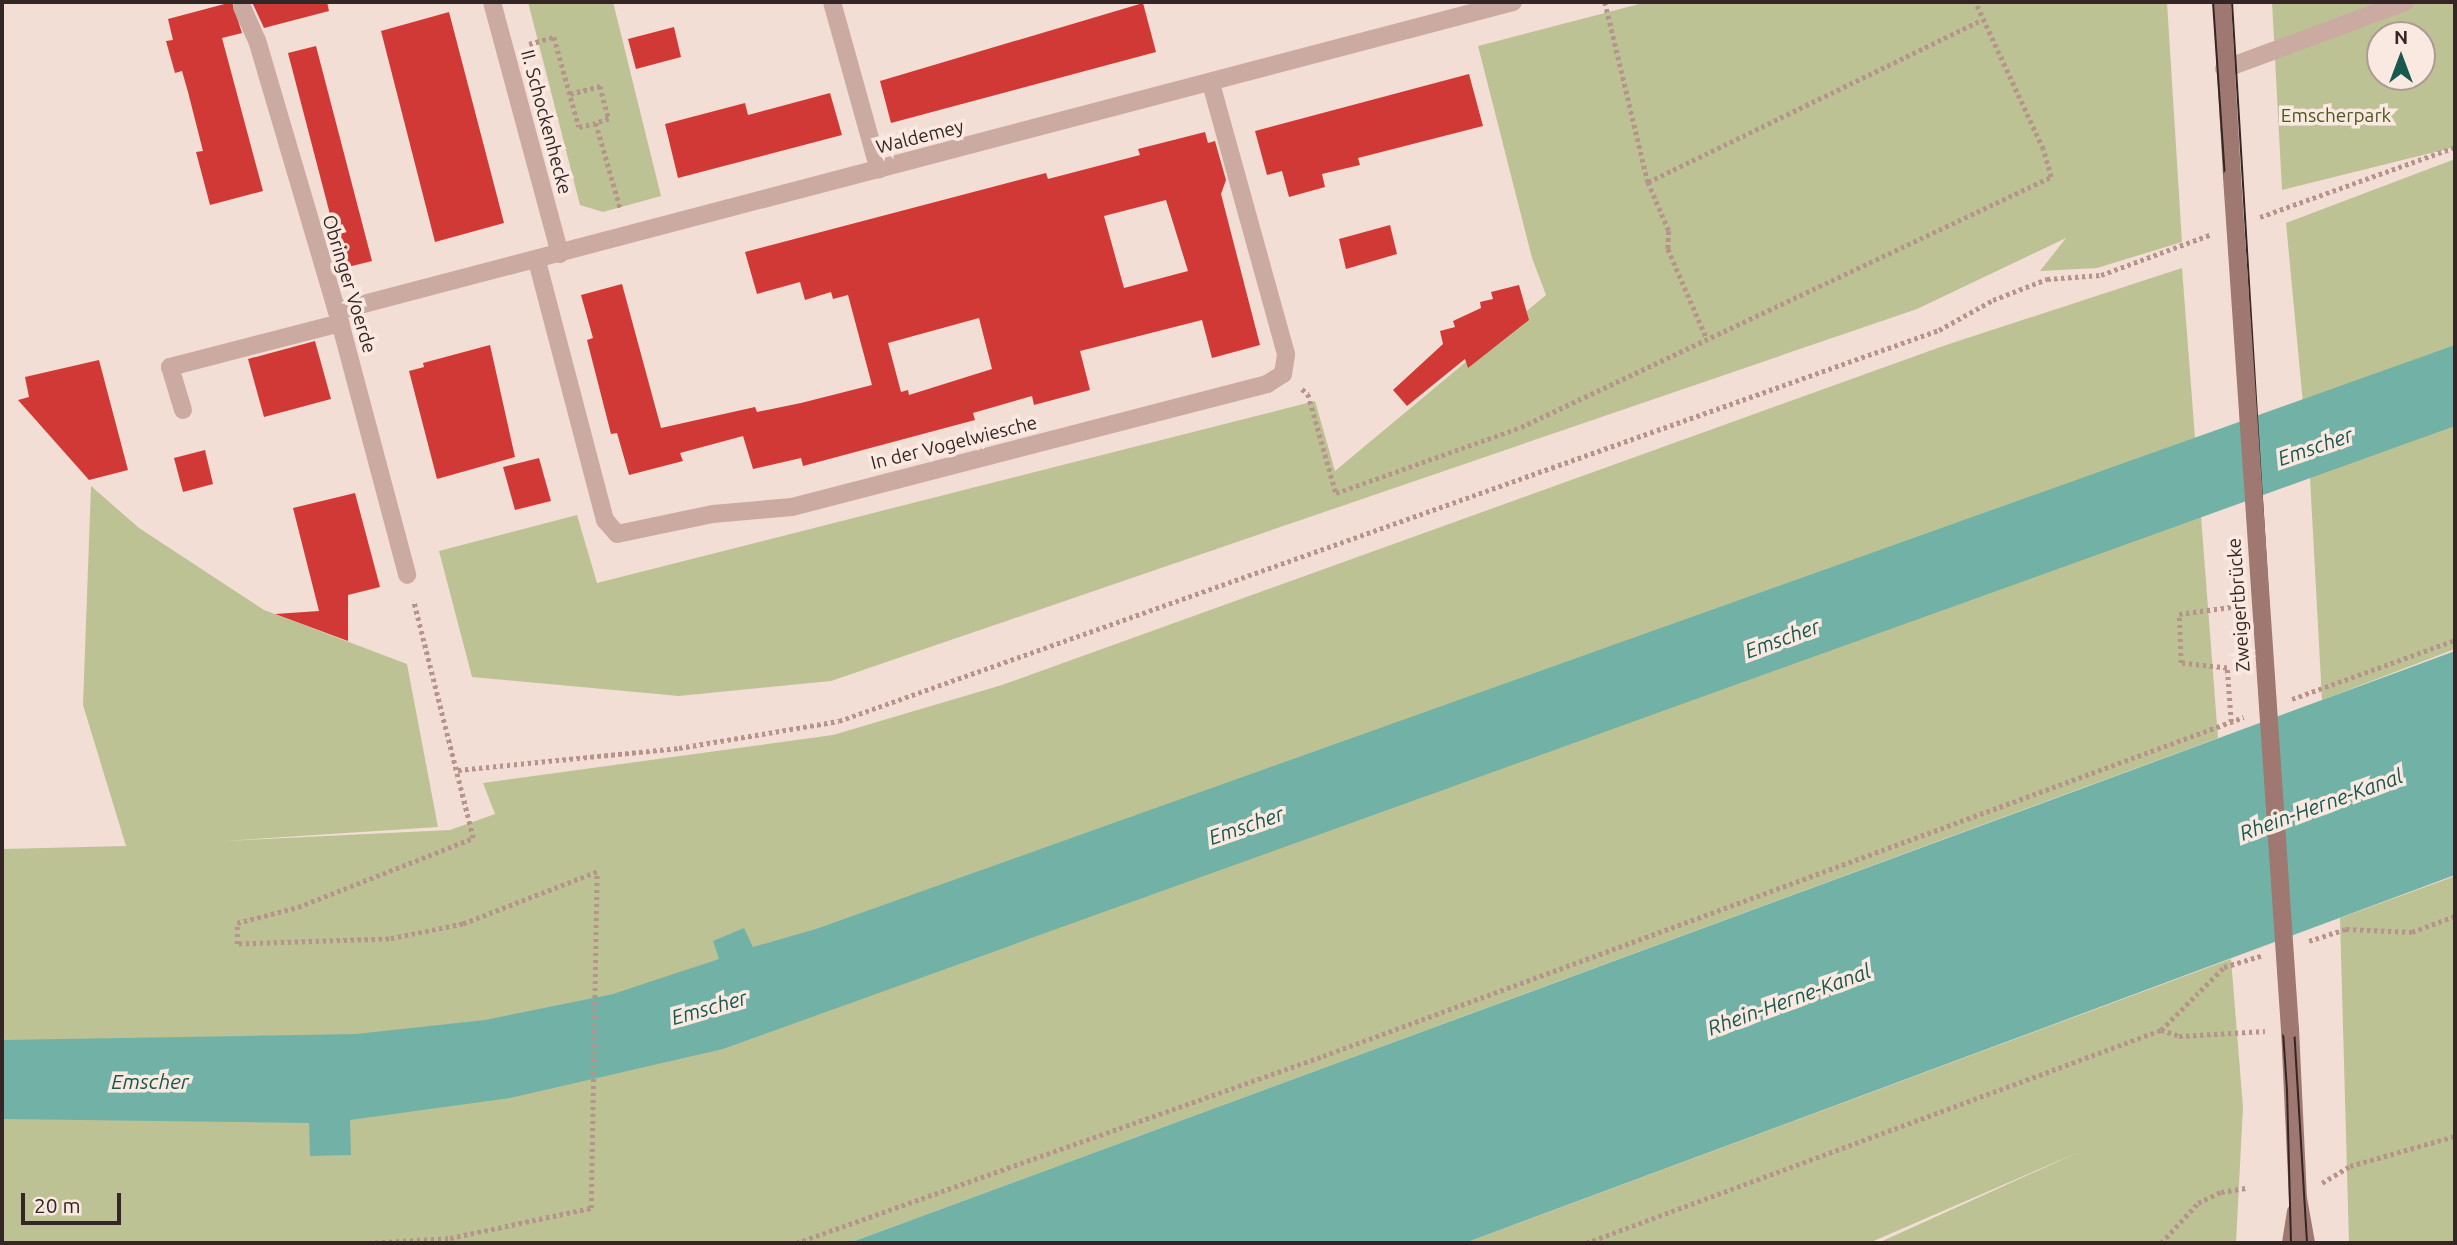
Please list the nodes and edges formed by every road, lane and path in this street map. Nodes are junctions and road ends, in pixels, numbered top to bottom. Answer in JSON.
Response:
{"nodes":[{"id":1,"x":492,"y":2,"type":"edge"},
{"id":2,"x":832,"y":2,"type":"edge"},
{"id":3,"x":1513,"y":2,"type":"edge"},
{"id":4,"x":1605,"y":2,"type":"edge"},
{"id":5,"x":1975,"y":2,"type":"edge"},
{"id":6,"x":2222,"y":2,"type":"edge"},
{"id":7,"x":2405,"y":2,"type":"edge"},
{"id":8,"x":242,"y":7,"type":"dead end"},
{"id":9,"x":1980,"y":21,"type":"junction"},
{"id":10,"x":505,"y":51,"type":"junction"},
{"id":11,"x":2224,"y":69,"type":"junction"},
{"id":12,"x":1211,"y":84,"type":"junction"},
{"id":13,"x":570,"y":94,"type":"junction"},
{"id":14,"x":596,"y":123,"type":"junction"},
{"id":15,"x":2455,"y":147,"type":"edge"},
{"id":16,"x":878,"y":170,"type":"junction"},
{"id":17,"x":1648,"y":182,"type":"junction"},
{"id":18,"x":621,"y":214,"type":"dead end"},
{"id":19,"x":2258,"y":218,"type":"dead end"},
{"id":20,"x":2219,"y":232,"type":"dead end"},
{"id":21,"x":560,"y":254,"type":"junction"},
{"id":22,"x":537,"y":261,"type":"junction"},
{"id":23,"x":339,"y":317,"type":"junction"},
{"id":24,"x":1707,"y":339,"type":"junction"},
{"id":25,"x":1283,"y":374,"type":"junction"},
{"id":26,"x":183,"y":410,"type":"dead end"},
{"id":27,"x":407,"y":575,"type":"joint"},
{"id":28,"x":2259,"y":603,"type":"junction"},
{"id":29,"x":2455,"y":640,"type":"edge"},
{"id":30,"x":2281,"y":704,"type":"dead end"},
{"id":31,"x":2256,"y":713,"type":"dead end"},
{"id":32,"x":2231,"y":722,"type":"junction"},
{"id":33,"x":458,"y":770,"type":"junction"},
{"id":34,"x":2455,"y":916,"type":"edge"},
{"id":35,"x":2297,"y":944,"type":"dead end"},
{"id":36,"x":2273,"y":952,"type":"dead end"},
{"id":37,"x":2161,"y":1030,"type":"junction"},
{"id":38,"x":2236,"y":1032,"type":"dead end"},
{"id":39,"x":2455,"y":1136,"type":"edge"},
{"id":40,"x":2246,"y":1188,"type":"dead end"},
{"id":41,"x":2298,"y":1198,"type":"junction"},
{"id":42,"x":368,"y":1243,"type":"edge"},
{"id":43,"x":796,"y":1243,"type":"edge"},
{"id":44,"x":1586,"y":1243,"type":"edge"},
{"id":45,"x":2161,"y":1243,"type":"edge"},
{"id":46,"x":2291,"y":1243,"type":"edge"},
{"id":47,"x":2306,"y":1243,"type":"edge"}],
"edges":[{"from":1,"to":10,"type":"street","name":"II. Schockenhecke"},
{"from":2,"to":16,"type":"street"},
{"from":3,"to":12,"type":"street","name":"Waldemey"},
{"from":4,"to":17,"type":"path"},
{"from":5,"to":9,"type":"path"},
{"from":6,"to":11,"type":"main road","name":"Zweigertbrücke"},
{"from":7,"to":11,"type":"street"},
{"from":8,"to":23,"type":"street","name":"Obringer Voerde"},
{"from":9,"to":17,"type":"path"},
{"from":9,"to":24,"type":"path"},
{"from":10,"to":13,"type":"path"},
{"from":10,"to":21,"type":"street","name":"II. Schockenhecke"},
{"from":11,"to":28,"type":"main road","name":"Zweigertbrücke","bridge":true},
{"from":12,"to":16,"type":"street","name":"Waldemey"},
{"from":12,"to":25,"type":"street"},
{"from":13,"to":14,"type":"path"},
{"from":13,"to":14,"type":"path"},
{"from":14,"to":18,"type":"path"},
{"from":15,"to":19,"type":"path"},
{"from":16,"to":21,"type":"street","name":"Waldemey"},
{"from":17,"to":24,"type":"path"},
{"from":20,"to":33,"type":"path"},
{"from":21,"to":22,"type":"street","name":"Waldemey"},
{"from":22,"to":23,"type":"street","name":"Waldemey"},
{"from":22,"to":25,"type":"street","name":"In der Vogelwiesche"},
{"from":23,"to":26,"type":"street","name":"Waldemey"},
{"from":23,"to":27,"type":"street","name":"Obringer Voerde"},
{"from":24,"to":25,"type":"path"},
{"from":27,"to":33,"type":"path"},
{"from":28,"to":32,"type":"path"},
{"from":28,"to":41,"type":"main road","name":"Zweigertbrücke","bridge":true},
{"from":29,"to":30,"type":"path"},
{"from":31,"to":32,"type":"path"},
{"from":32,"to":43,"type":"path"},
{"from":33,"to":42,"type":"path"},
{"from":34,"to":35,"type":"path"},
{"from":36,"to":37,"type":"path"},
{"from":37,"to":38,"type":"path"},
{"from":37,"to":44,"type":"path"},
{"from":39,"to":41,"type":"path"},
{"from":40,"to":45,"type":"path"},
{"from":41,"to":46,"type":"main road"},
{"from":41,"to":47,"type":"main road"}]}
